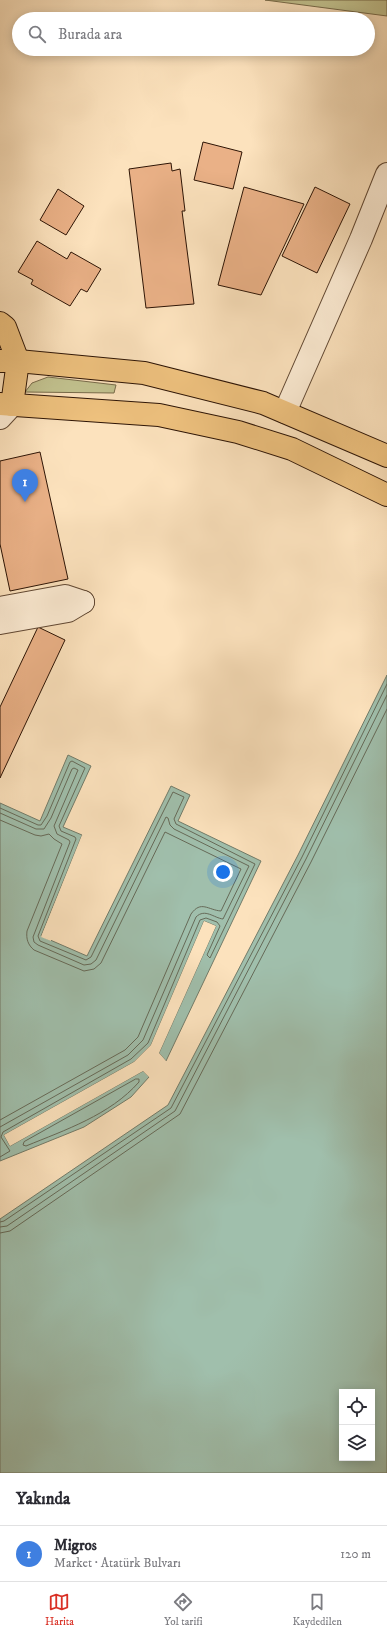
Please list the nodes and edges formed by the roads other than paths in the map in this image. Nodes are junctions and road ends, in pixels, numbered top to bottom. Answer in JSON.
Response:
{"nodes":[{"id":1,"x":387,"y":174,"type":"edge"},
{"id":2,"x":0,"y":323,"type":"edge"},
{"id":3,"x":9,"y":361,"type":"edge"},
{"id":4,"x":4,"y":409,"type":"edge"},
{"id":5,"x":285,"y":412,"type":"junction"},
{"id":6,"x":387,"y":456,"type":"edge"},
{"id":7,"x":387,"y":495,"type":"edge"},
{"id":8,"x":0,"y":608,"type":"edge"},
{"id":9,"x":0,"y":623,"type":"edge"}],
"edges":[{"from":1,"to":5,"type":"lane"},
{"from":2,"to":3,"type":"main road"},
{"from":3,"to":4,"type":"main road"},
{"from":3,"to":5,"type":"main road"},
{"from":4,"to":7,"type":"main road"},
{"from":5,"to":6,"type":"main road"},
{"from":8,"to":9,"type":"lane"}]}
